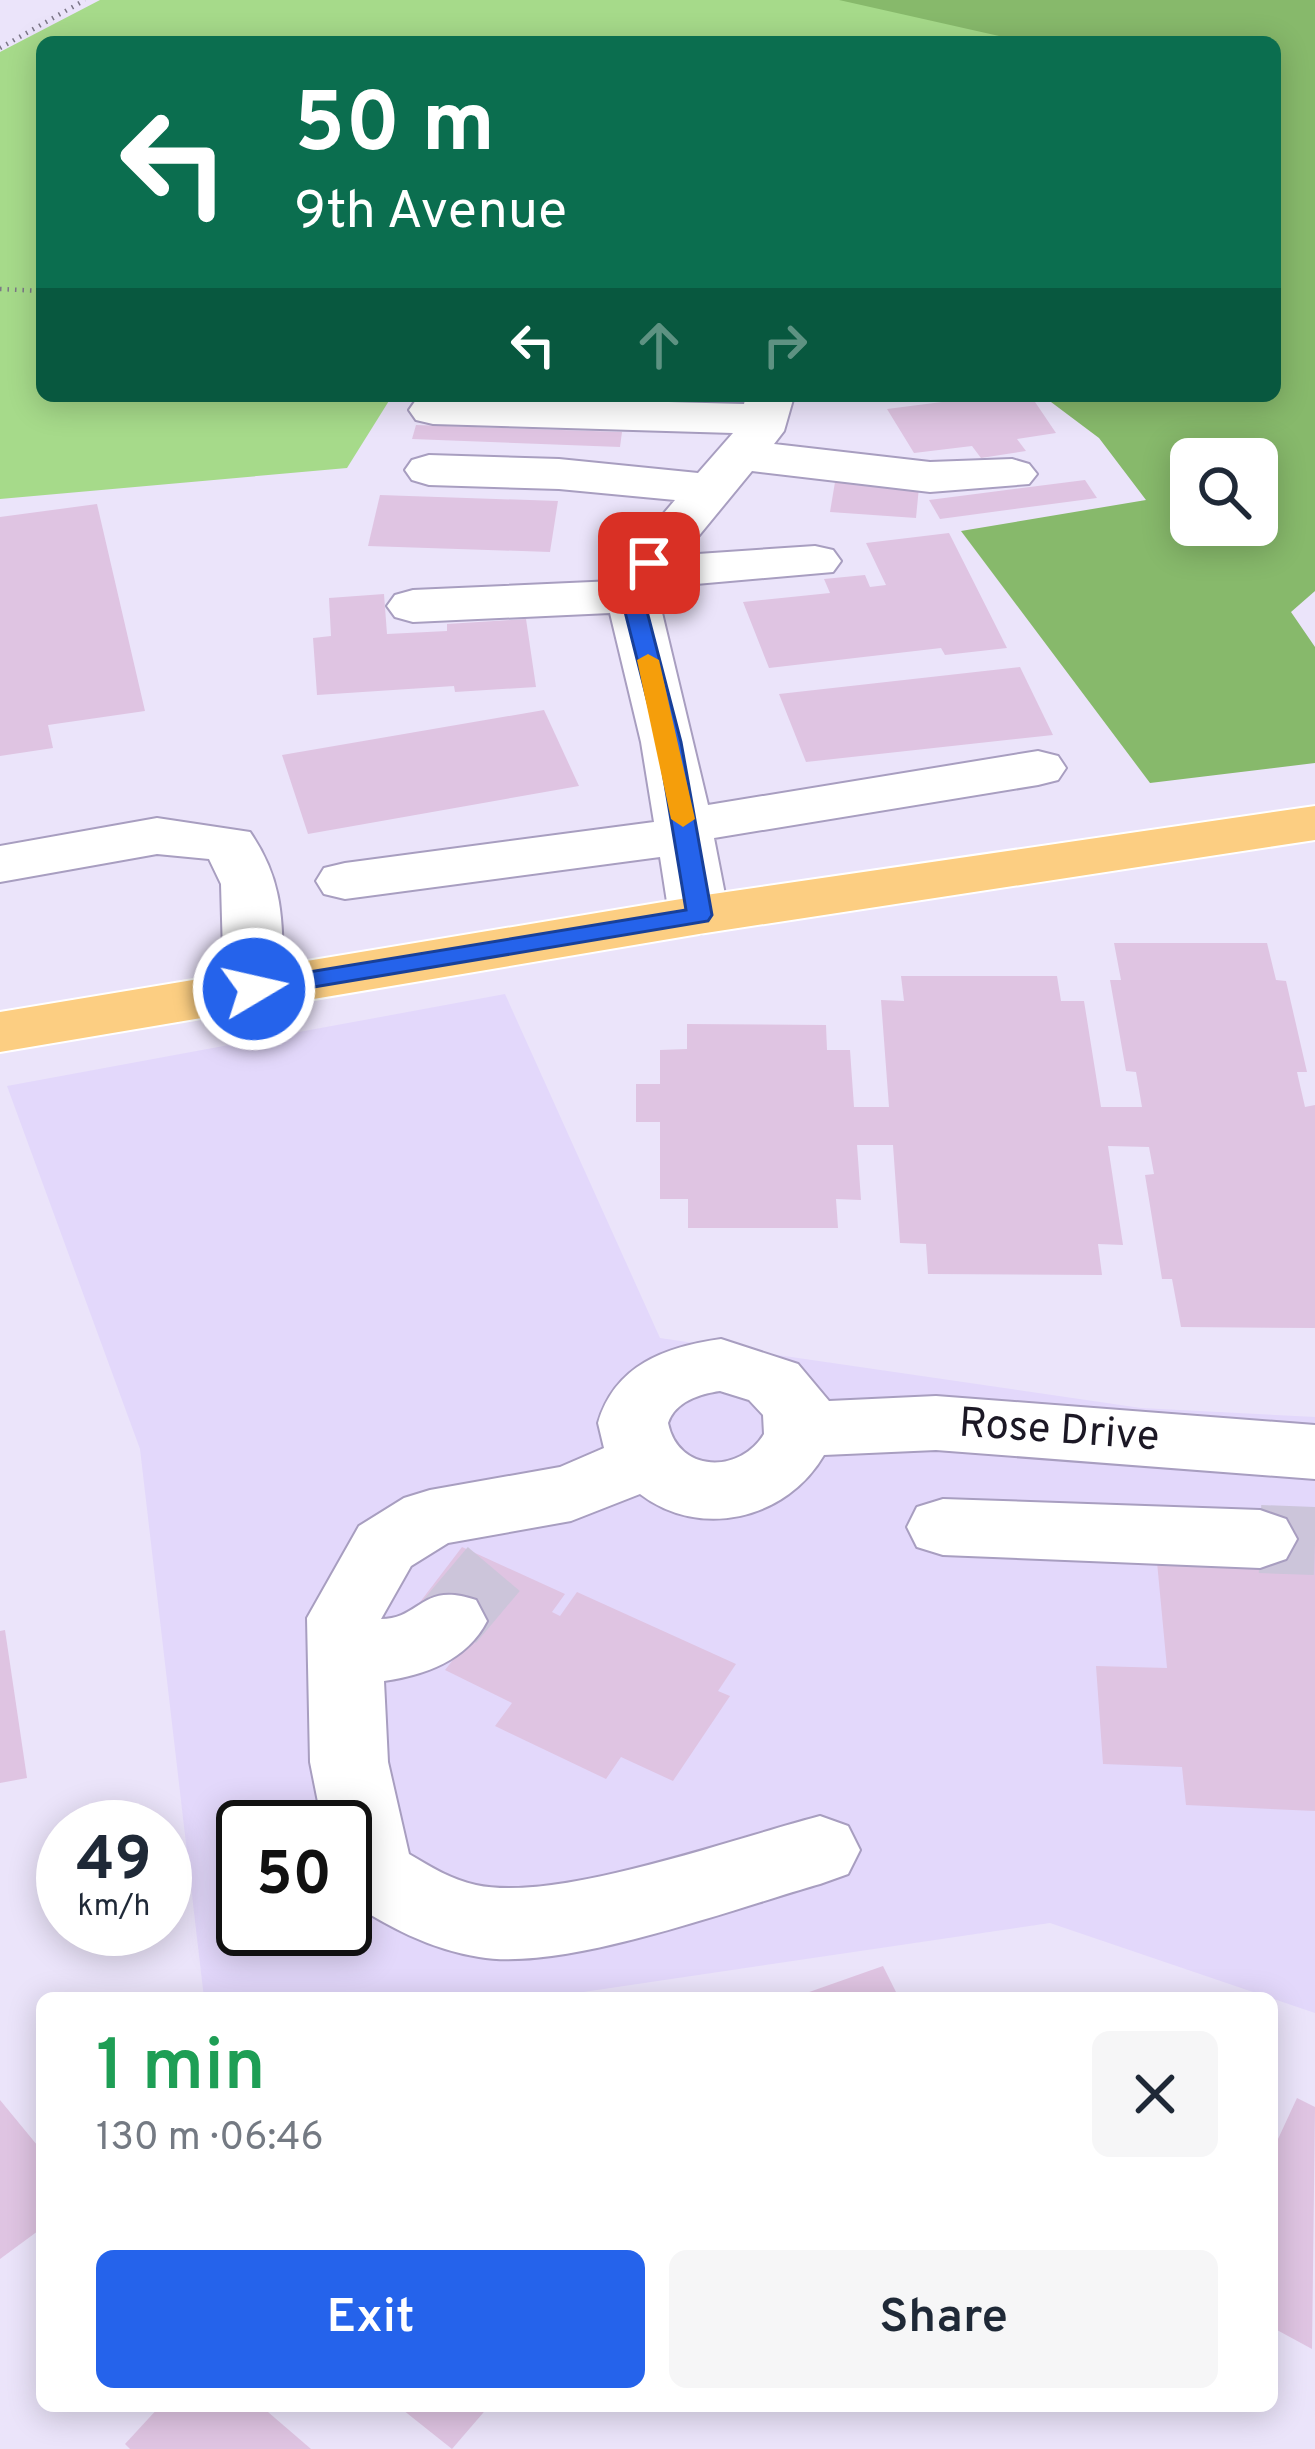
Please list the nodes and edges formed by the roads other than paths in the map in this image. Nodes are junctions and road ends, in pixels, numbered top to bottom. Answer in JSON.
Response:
{"nodes":[{"id":1,"x":433,"y":410,"type":"dead end"},
{"id":2,"x":745,"y":440,"type":"edge"},
{"id":3,"x":429,"y":470,"type":"dead end"},
{"id":4,"x":1012,"y":474,"type":"dead end"},
{"id":5,"x":815,"y":561,"type":"dead end"},
{"id":6,"x":638,"y":585,"type":"junction"},
{"id":7,"x":413,"y":607,"type":"dead end"},
{"id":8,"x":1038,"y":768,"type":"dead end"},
{"id":9,"x":1315,"y":823,"type":"edge"},
{"id":10,"x":685,"y":831,"type":"junction"},
{"id":11,"x":0,"y":864,"type":"edge"},
{"id":12,"x":345,"y":881,"type":"dead end"},
{"id":13,"x":699,"y":915,"type":"junction"},
{"id":14,"x":254,"y":989,"type":"junction"},
{"id":15,"x":0,"y":1032,"type":"edge"},
{"id":16,"x":802,"y":1429,"type":"junction"},
{"id":17,"x":1315,"y":1452,"type":"edge"},
{"id":18,"x":647,"y":1460,"type":"junction"},
{"id":19,"x":943,"y":1527,"type":"dead end"},
{"id":20,"x":1260,"y":1539,"type":"tunnel mouth"},
{"id":21,"x":450,"y":1622,"type":"tunnel mouth"},
{"id":22,"x":343,"y":1657,"type":"junction"},
{"id":23,"x":820,"y":1850,"type":"dead end"}],
"edges":[{"from":1,"to":2,"type":"street"},
{"from":2,"to":3,"type":"street"},
{"from":2,"to":4,"type":"street"},
{"from":2,"to":6,"type":"street"},
{"from":5,"to":6,"type":"street"},
{"from":6,"to":7,"type":"street"},
{"from":6,"to":10,"type":"street"},
{"from":8,"to":10,"type":"street"},
{"from":9,"to":13,"type":"main road"},
{"from":10,"to":12,"type":"street"},
{"from":10,"to":13,"type":"street"},
{"from":11,"to":14,"type":"street"},
{"from":13,"to":14,"type":"main road"},
{"from":14,"to":15,"type":"main road"},
{"from":16,"to":17,"type":"street","name":"Rose Drive"},
{"from":16,"to":18,"type":"street"},
{"from":16,"to":18,"type":"street"},
{"from":18,"to":22,"type":"street"},
{"from":19,"to":20,"type":"street"},
{"from":21,"to":22,"type":"street"},
{"from":22,"to":23,"type":"street"}]}
